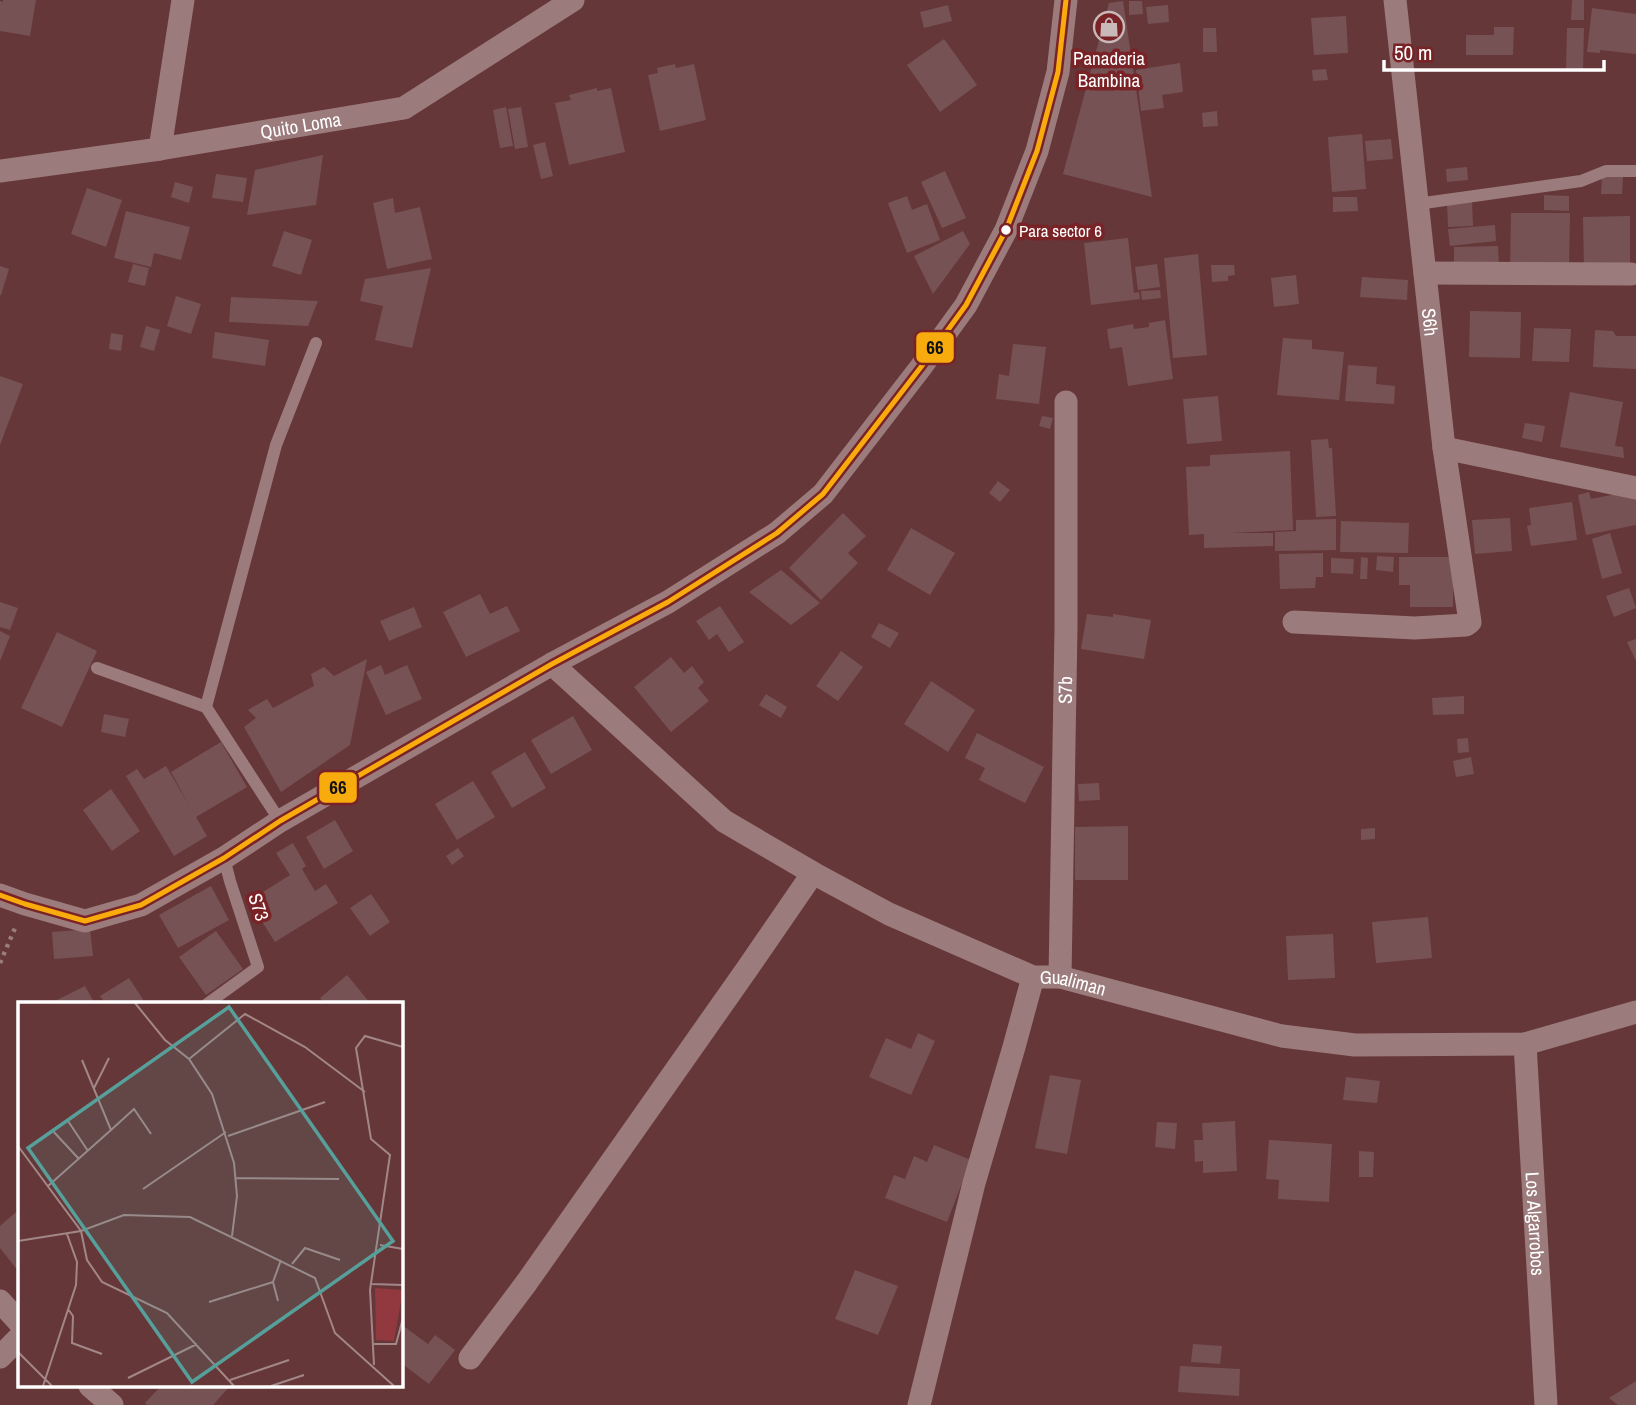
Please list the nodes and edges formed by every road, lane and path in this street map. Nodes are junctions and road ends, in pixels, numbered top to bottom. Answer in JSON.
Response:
{"nodes":[{"id":1,"x":183,"y":0,"type":"edge"},
{"id":2,"x":573,"y":0,"type":"edge"},
{"id":3,"x":1066,"y":0,"type":"edge"},
{"id":4,"x":1395,"y":0,"type":"edge"},
{"id":5,"x":160,"y":149,"type":"junction"},
{"id":6,"x":0,"y":171,"type":"edge"},
{"id":7,"x":1636,"y":171,"type":"edge"},
{"id":8,"x":1417,"y":204,"type":"junction"},
{"id":9,"x":1425,"y":273,"type":"junction"},
{"id":10,"x":1631,"y":274,"type":"dead end"},
{"id":11,"x":316,"y":343,"type":"dead end"},
{"id":12,"x":1066,"y":402,"type":"dead end"},
{"id":13,"x":1444,"y":448,"type":"junction"},
{"id":14,"x":1636,"y":488,"type":"edge"},
{"id":15,"x":1294,"y":622,"type":"dead end"},
{"id":16,"x":552,"y":664,"type":"junction"},
{"id":17,"x":97,"y":668,"type":"dead end"},
{"id":18,"x":206,"y":707,"type":"junction"},
{"id":19,"x":280,"y":821,"type":"junction"},
{"id":20,"x":224,"y":858,"type":"junction"},
{"id":21,"x":813,"y":873,"type":"junction"},
{"id":22,"x":0,"y":895,"type":"edge"},
{"id":23,"x":25,"y":904,"type":"junction"},
{"id":24,"x":0,"y":963,"type":"edge"},
{"id":25,"x":1033,"y":976,"type":"junction"},
{"id":26,"x":1060,"y":977,"type":"junction"},
{"id":27,"x":210,"y":1002,"type":"edge"},
{"id":28,"x":1636,"y":1012,"type":"edge"},
{"id":29,"x":1525,"y":1044,"type":"junction"},
{"id":30,"x":0,"y":1301,"type":"edge"},
{"id":31,"x":18,"y":1321,"type":"edge"},
{"id":32,"x":18,"y":1339,"type":"edge"},
{"id":33,"x":0,"y":1357,"type":"edge"},
{"id":34,"x":470,"y":1358,"type":"dead end"},
{"id":35,"x":92,"y":1388,"type":"edge"},
{"id":36,"x":112,"y":1405,"type":"edge"},
{"id":37,"x":919,"y":1405,"type":"edge"},
{"id":38,"x":1546,"y":1405,"type":"edge"}],
"edges":[{"from":1,"to":5,"type":"street"},
{"from":2,"to":5,"type":"street","name":"Quito Loma"},
{"from":3,"to":16,"type":"street"},
{"from":4,"to":8,"type":"street","name":"S6h"},
{"from":5,"to":6,"type":"street","name":"Quito Loma"},
{"from":7,"to":8,"type":"lane"},
{"from":8,"to":9,"type":"street","name":"S6h"},
{"from":9,"to":10,"type":"street"},
{"from":9,"to":13,"type":"street","name":"S6h"},
{"from":11,"to":18,"type":"lane"},
{"from":12,"to":26,"type":"street","name":"S7b"},
{"from":13,"to":14,"type":"street"},
{"from":13,"to":15,"type":"street","name":"S6h"},
{"from":16,"to":19,"type":"street"},
{"from":16,"to":21,"type":"street","name":"Gualiman"},
{"from":17,"to":18,"type":"lane"},
{"from":18,"to":19,"type":"lane"},
{"from":19,"to":20,"type":"street"},
{"from":20,"to":23,"type":"street"},
{"from":20,"to":27,"type":"lane","name":"S73"},
{"from":21,"to":25,"type":"street","name":"Gualiman"},
{"from":21,"to":34,"type":"street"},
{"from":22,"to":23,"type":"street"},
{"from":23,"to":24,"type":"path"},
{"from":25,"to":26,"type":"street","name":"Gualiman"},
{"from":25,"to":37,"type":"street"},
{"from":26,"to":29,"type":"street","name":"Gualiman"},
{"from":28,"to":29,"type":"street","name":"Gualiman"},
{"from":29,"to":38,"type":"street","name":"Los Algarrobos"},
{"from":30,"to":31,"type":"street"},
{"from":32,"to":33,"type":"street"},
{"from":35,"to":36,"type":"street"}]}
